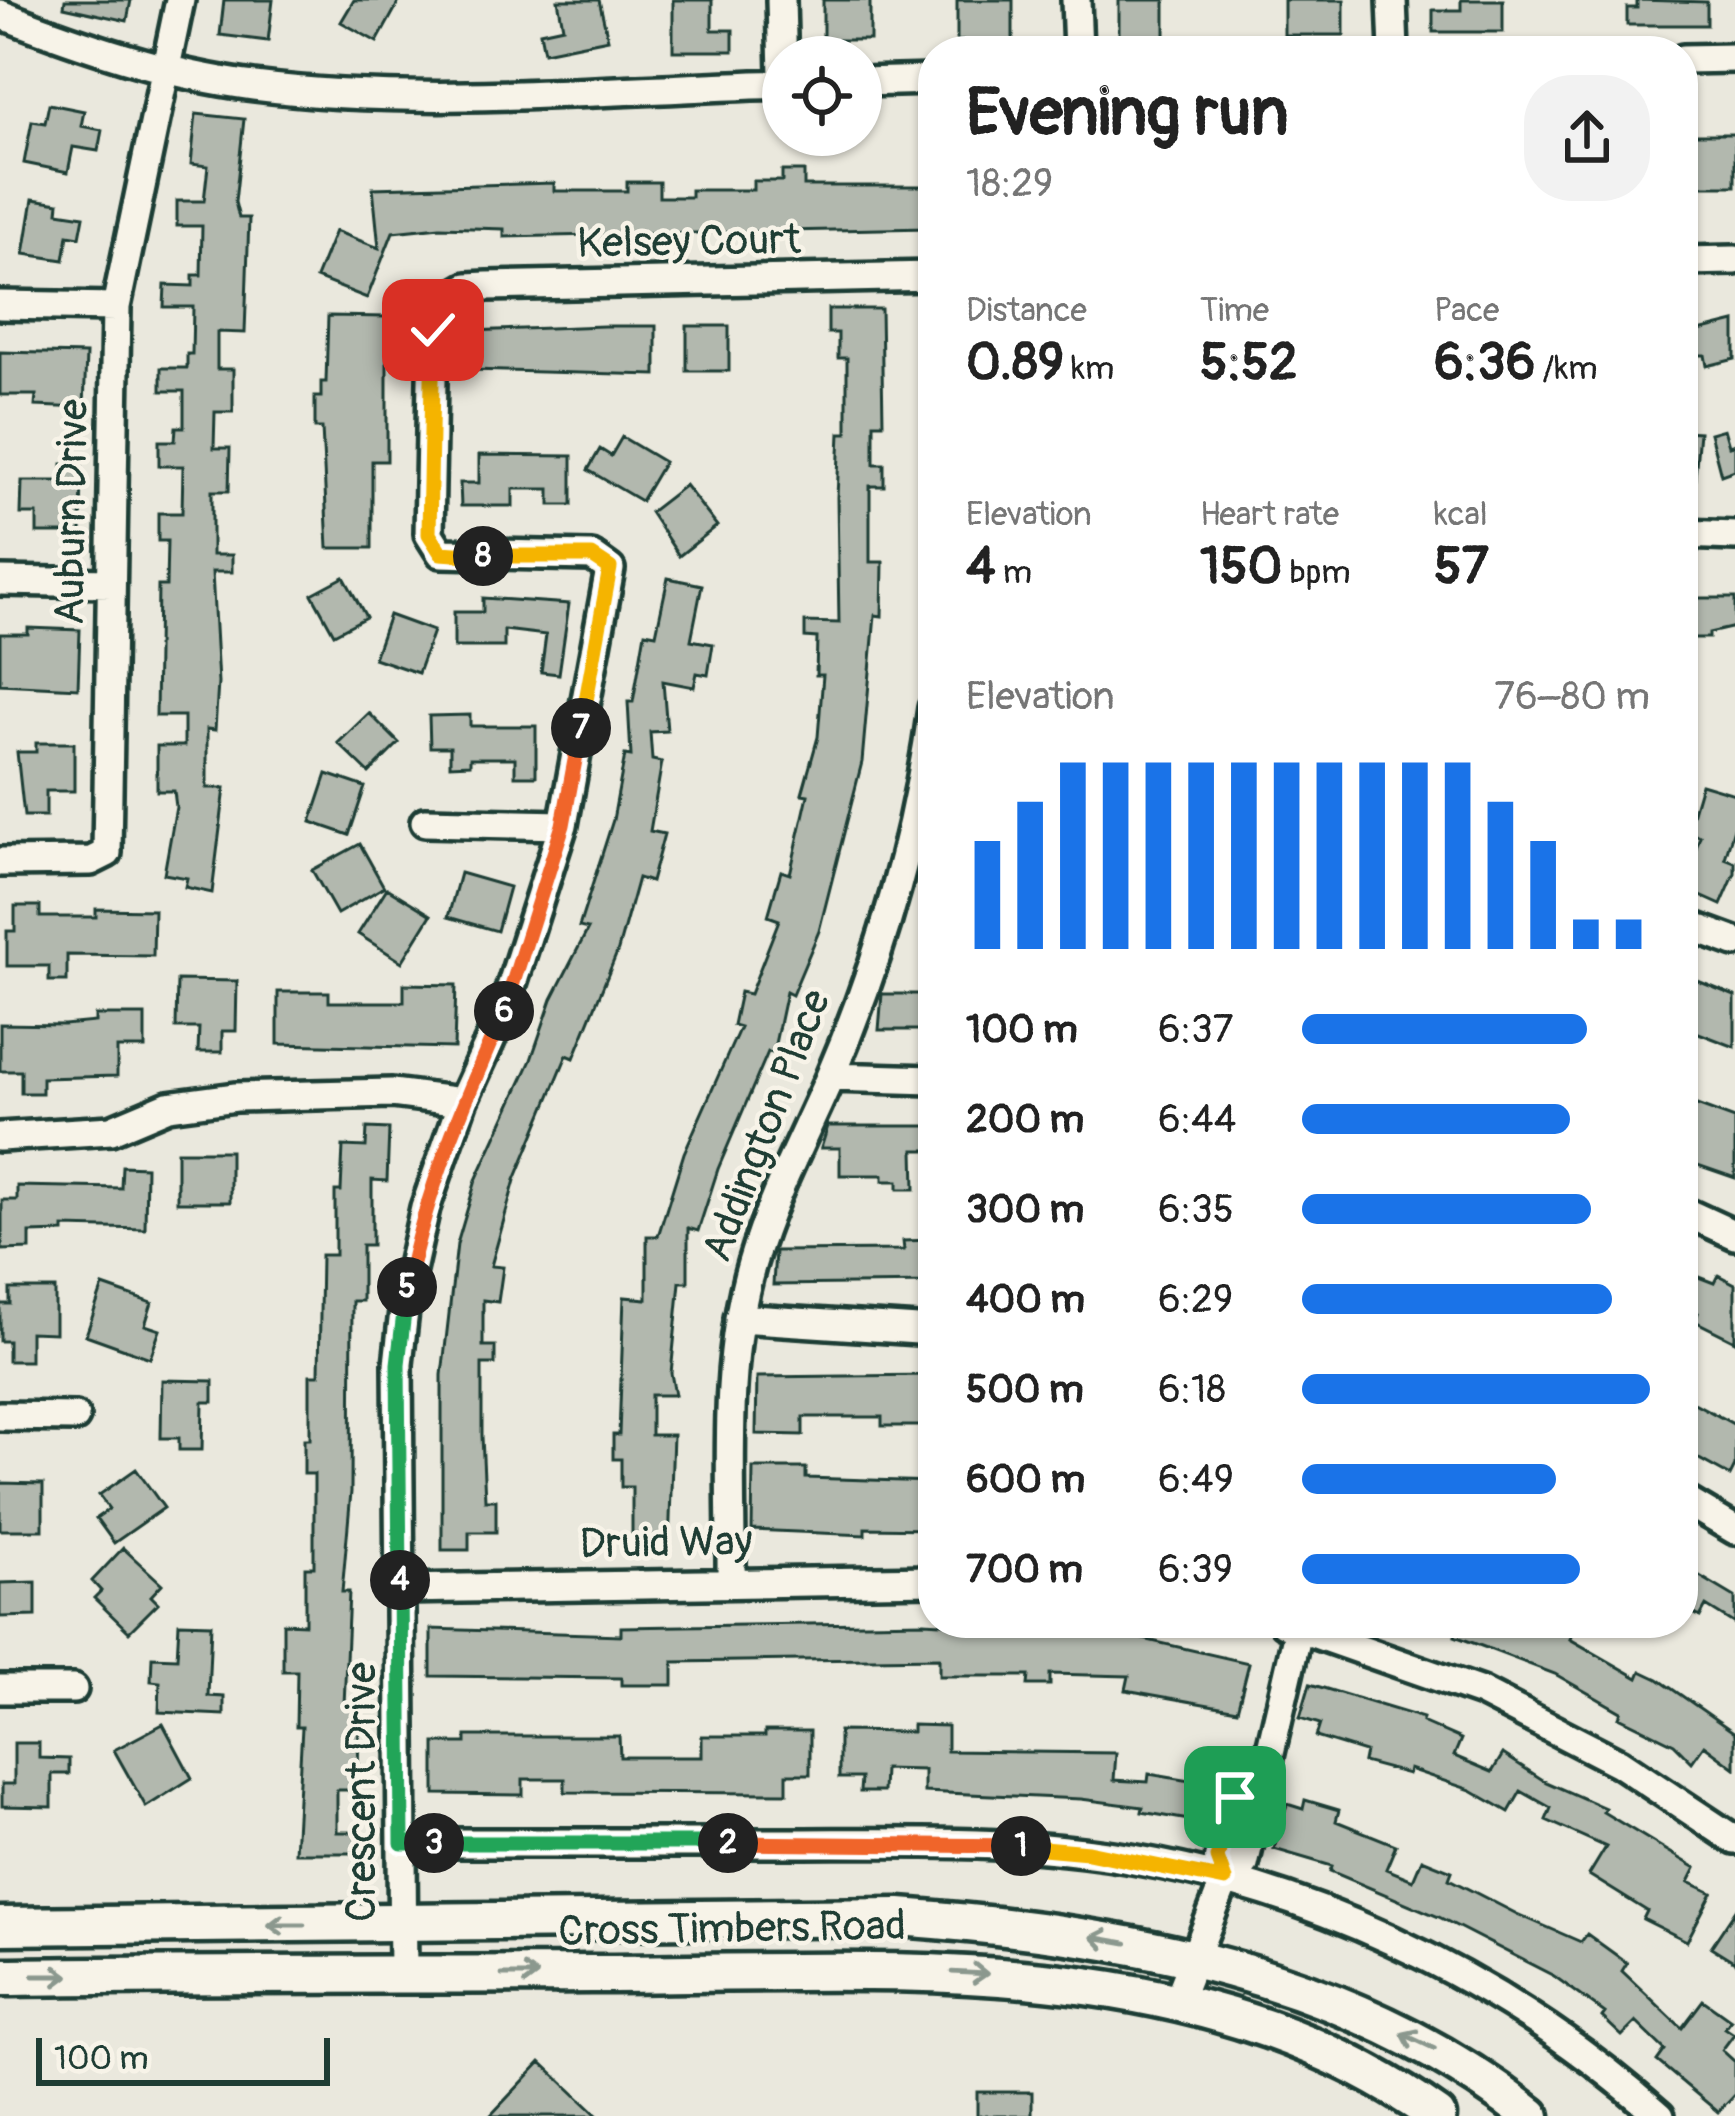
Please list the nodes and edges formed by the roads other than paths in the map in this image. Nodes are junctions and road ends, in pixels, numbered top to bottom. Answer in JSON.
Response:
{"nodes":[{"id":1,"x":180,"y":0,"type":"edge"},
{"id":2,"x":781,"y":0,"type":"edge"},
{"id":3,"x":1076,"y":0,"type":"edge"},
{"id":4,"x":1392,"y":0,"type":"edge"},
{"id":5,"x":0,"y":14,"type":"edge"},
{"id":6,"x":782,"y":36,"type":"edge"},
{"id":7,"x":1077,"y":36,"type":"edge"},
{"id":8,"x":1393,"y":36,"type":"edge"},
{"id":9,"x":1735,"y":58,"type":"edge"},
{"id":10,"x":1698,"y":59,"type":"edge"},
{"id":11,"x":163,"y":68,"type":"junction"},
{"id":12,"x":918,"y":80,"type":"edge"},
{"id":13,"x":882,"y":81,"type":"edge"},
{"id":14,"x":762,"y":84,"type":"edge"},
{"id":15,"x":1735,"y":260,"type":"edge"},
{"id":16,"x":1698,"y":261,"type":"edge"},
{"id":17,"x":918,"y":276,"type":"edge"},
{"id":18,"x":449,"y":294,"type":"joint"},
{"id":19,"x":0,"y":305,"type":"edge"},
{"id":20,"x":116,"y":307,"type":"junction"},
{"id":21,"x":1698,"y":535,"type":"edge"},
{"id":22,"x":1735,"y":536,"type":"edge"},
{"id":23,"x":0,"y":581,"type":"edge"},
{"id":24,"x":111,"y":583,"type":"junction"},
{"id":25,"x":424,"y":822,"type":"dead end"},
{"id":26,"x":563,"y":825,"type":"junction"},
{"id":27,"x":918,"y":834,"type":"edge"},
{"id":28,"x":0,"y":862,"type":"edge"},
{"id":29,"x":1698,"y":928,"type":"edge"},
{"id":30,"x":1735,"y":942,"type":"edge"},
{"id":31,"x":830,"y":1077,"type":"junction"},
{"id":32,"x":918,"y":1080,"type":"edge"},
{"id":33,"x":462,"y":1102,"type":"junction"},
{"id":34,"x":0,"y":1136,"type":"edge"},
{"id":35,"x":1698,"y":1218,"type":"edge"},
{"id":36,"x":1735,"y":1235,"type":"edge"},
{"id":37,"x":739,"y":1318,"type":"junction"},
{"id":38,"x":918,"y":1330,"type":"edge"},
{"id":39,"x":0,"y":1415,"type":"edge"},
{"id":40,"x":75,"y":1417,"type":"dead end"},
{"id":41,"x":1698,"y":1508,"type":"edge"},
{"id":42,"x":1735,"y":1530,"type":"edge"},
{"id":43,"x":918,"y":1580,"type":"edge"},
{"id":44,"x":731,"y":1582,"type":"junction"},
{"id":45,"x":400,"y":1588,"type":"junction"},
{"id":46,"x":1292,"y":1638,"type":"edge"},
{"id":47,"x":1333,"y":1638,"type":"edge"},
{"id":48,"x":0,"y":1689,"type":"edge"},
{"id":49,"x":73,"y":1689,"type":"dead end"},
{"id":50,"x":1735,"y":1840,"type":"edge"},
{"id":51,"x":402,"y":1843,"type":"junction"},
{"id":52,"x":1225,"y":1880,"type":"junction"},
{"id":53,"x":403,"y":1925,"type":"junction"},
{"id":54,"x":0,"y":1926,"type":"edge"},
{"id":55,"x":1194,"y":1957,"type":"junction"},
{"id":56,"x":404,"y":1975,"type":"junction"},
{"id":57,"x":0,"y":1977,"type":"edge"},
{"id":58,"x":1176,"y":2006,"type":"junction"},
{"id":59,"x":1437,"y":2116,"type":"edge"},
{"id":60,"x":1531,"y":2116,"type":"edge"},
{"id":61,"x":1660,"y":2116,"type":"edge"}],
"edges":[{"from":1,"to":11,"type":"street","name":"Auburn Drive"},
{"from":2,"to":6,"type":"street"},
{"from":3,"to":7,"type":"street"},
{"from":4,"to":8,"type":"street"},
{"from":5,"to":11,"type":"street"},
{"from":9,"to":10,"type":"street"},
{"from":11,"to":14,"type":"street"},
{"from":11,"to":20,"type":"street","name":"Auburn Drive"},
{"from":12,"to":13,"type":"street"},
{"from":15,"to":16,"type":"street"},
{"from":17,"to":18,"type":"street","name":"Kelsey Court"},
{"from":18,"to":26,"type":"street","name":"Crescent Drive"},
{"from":19,"to":20,"type":"street"},
{"from":20,"to":24,"type":"street","name":"Auburn Drive"},
{"from":21,"to":22,"type":"street"},
{"from":23,"to":24,"type":"street"},
{"from":24,"to":28,"type":"street","name":"Auburn Drive"},
{"from":25,"to":26,"type":"street"},
{"from":26,"to":33,"type":"street","name":"Crescent Drive"},
{"from":27,"to":31,"type":"street","name":"Addington Place"},
{"from":29,"to":30,"type":"street"},
{"from":31,"to":32,"type":"street"},
{"from":31,"to":37,"type":"street","name":"Addington Place"},
{"from":33,"to":34,"type":"street"},
{"from":33,"to":45,"type":"street","name":"Crescent Drive"},
{"from":35,"to":36,"type":"street"},
{"from":37,"to":38,"type":"street"},
{"from":37,"to":44,"type":"street","name":"Addington Place"},
{"from":39,"to":40,"type":"street"},
{"from":41,"to":42,"type":"street"},
{"from":43,"to":44,"type":"street","name":"Druid Way"},
{"from":44,"to":45,"type":"street","name":"Druid Way"},
{"from":45,"to":51,"type":"street","name":"Crescent Drive"},
{"from":46,"to":52,"type":"street"},
{"from":47,"to":50,"type":"street"},
{"from":48,"to":49,"type":"street"},
{"from":51,"to":52,"type":"street"},
{"from":51,"to":53,"type":"street","name":"Crescent Drive"},
{"from":52,"to":55,"type":"street"},
{"from":52,"to":61,"type":"street"},
{"from":53,"to":54,"type":"main road","name":"Cross Timbers Road","one_way":true},
{"from":55,"to":53,"type":"main road","name":"Cross Timbers Road","one_way":true},
{"from":53,"to":56,"type":"street","name":"Crescent Drive"},
{"from":55,"to":58,"type":"street"},
{"from":60,"to":55,"type":"main road","name":"Cross Timbers Road","one_way":true},
{"from":57,"to":56,"type":"main road","name":"Cross Timbers Road","one_way":true},
{"from":56,"to":58,"type":"main road","name":"Cross Timbers Road","one_way":true},
{"from":58,"to":59,"type":"main road","name":"Cross Timbers Road"}]}
